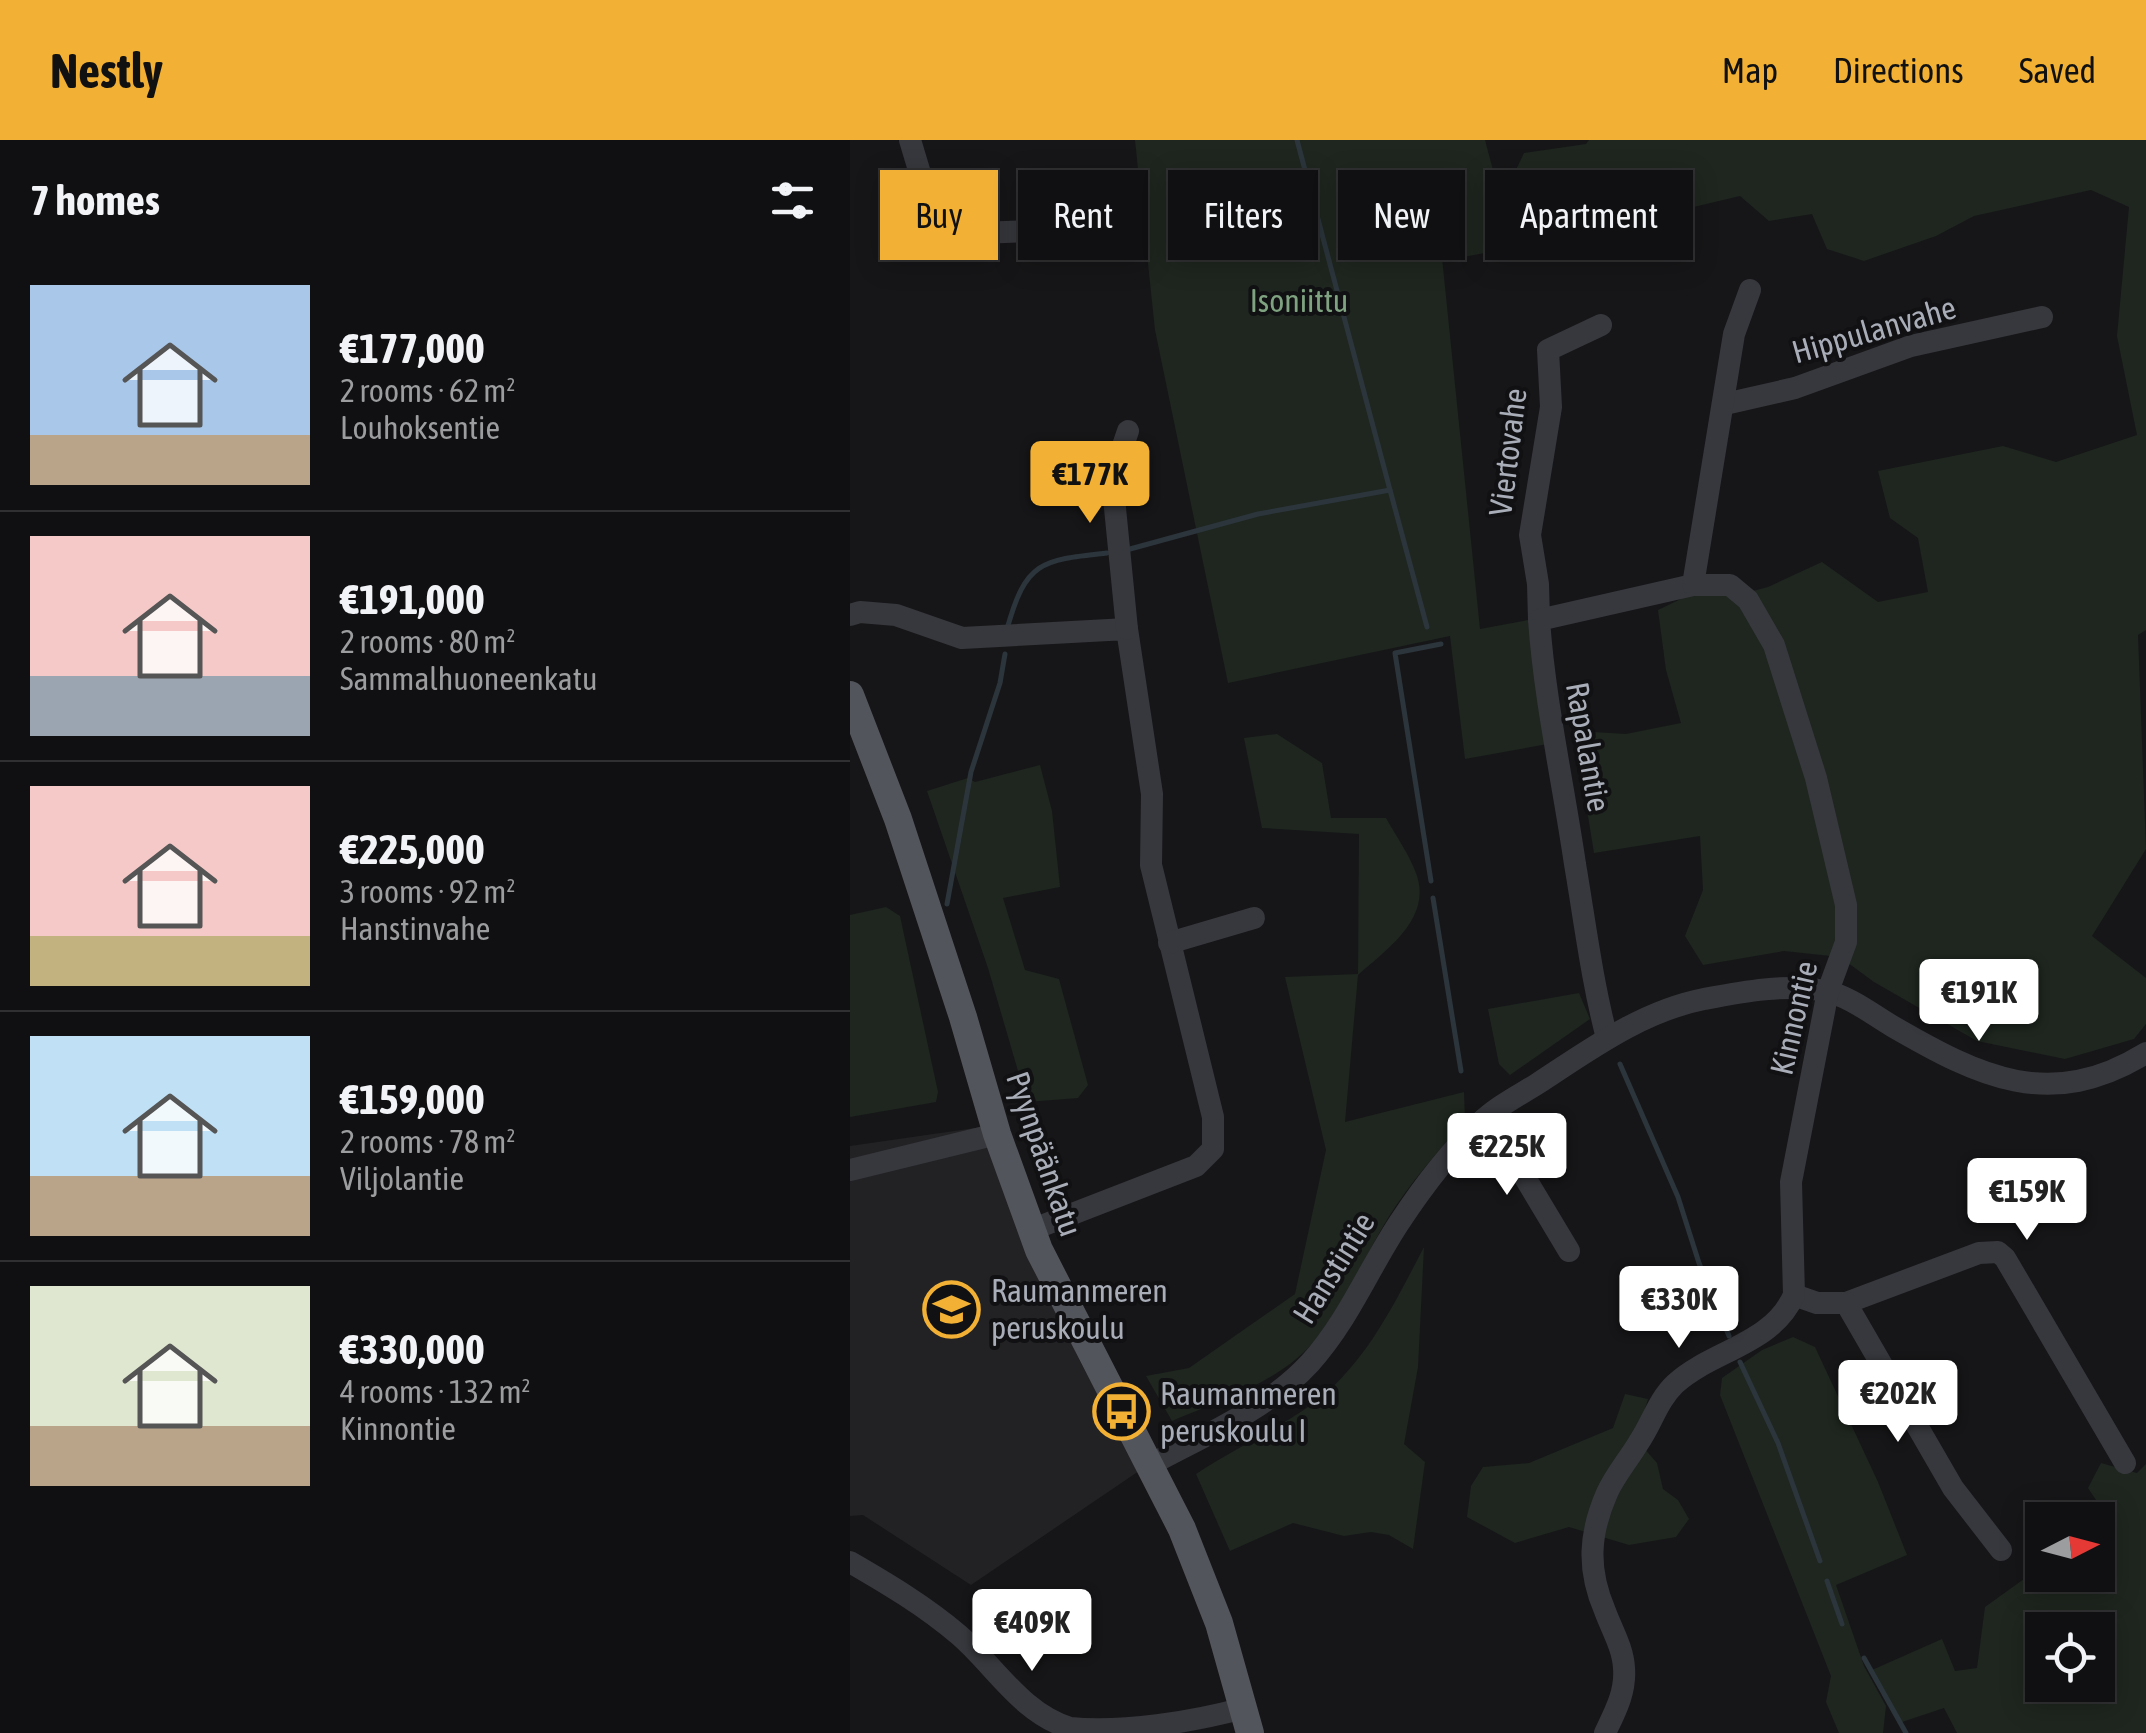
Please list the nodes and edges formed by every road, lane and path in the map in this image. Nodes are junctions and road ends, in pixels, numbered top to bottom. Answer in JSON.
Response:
{"nodes":[{"id":1,"x":910,"y":140,"type":"edge"},
{"id":2,"x":1018,"y":231,"type":"edge"},
{"id":3,"x":1750,"y":290,"type":"dead end"},
{"id":4,"x":2042,"y":317,"type":"dead end"},
{"id":5,"x":1601,"y":325,"type":"dead end"},
{"id":6,"x":1724,"y":404,"type":"junction"},
{"id":7,"x":1128,"y":430,"type":"dead end"},
{"id":8,"x":1693,"y":585,"type":"junction"},
{"id":9,"x":850,"y":614,"type":"edge"},
{"id":10,"x":1539,"y":620,"type":"junction"},
{"id":11,"x":1127,"y":629,"type":"junction"},
{"id":12,"x":850,"y":695,"type":"edge"},
{"id":13,"x":1254,"y":918,"type":"dead end"},
{"id":14,"x":1169,"y":943,"type":"junction"},
{"id":15,"x":1828,"y":991,"type":"junction"},
{"id":16,"x":1607,"y":1038,"type":"junction"},
{"id":17,"x":2146,"y":1053,"type":"edge"},
{"id":18,"x":1483,"y":1120,"type":"junction"},
{"id":19,"x":997,"y":1134,"type":"junction"},
{"id":20,"x":850,"y":1170,"type":"edge"},
{"id":21,"x":1031,"y":1230,"type":"junction"},
{"id":22,"x":1569,"y":1251,"type":"dead end"},
{"id":23,"x":1794,"y":1295,"type":"junction"},
{"id":24,"x":1846,"y":1303,"type":"junction"},
{"id":25,"x":2125,"y":1464,"type":"dead end"},
{"id":26,"x":1150,"y":1465,"type":"junction"},
{"id":27,"x":2001,"y":1550,"type":"dead end"},
{"id":28,"x":850,"y":1562,"type":"edge"},
{"id":29,"x":1247,"y":1721,"type":"edge"},
{"id":30,"x":1605,"y":1733,"type":"edge"}],
"edges":[{"from":1,"to":2,"type":"street"},
{"from":3,"to":6,"type":"street"},
{"from":4,"to":6,"type":"street","name":"Hippulanvahe"},
{"from":5,"to":10,"type":"street","name":"Viertovahe"},
{"from":6,"to":8,"type":"street"},
{"from":7,"to":11,"type":"street"},
{"from":8,"to":10,"type":"street"},
{"from":8,"to":15,"type":"street","name":"Kinnontie"},
{"from":9,"to":11,"type":"street"},
{"from":10,"to":16,"type":"street","name":"Rapalantie"},
{"from":11,"to":14,"type":"street"},
{"from":12,"to":19,"type":"main road","name":"Pyynpäänkatu"},
{"from":13,"to":14,"type":"street"},
{"from":14,"to":21,"type":"street"},
{"from":15,"to":16,"type":"street","name":"Hanstintie"},
{"from":15,"to":17,"type":"street"},
{"from":15,"to":23,"type":"street","name":"Kinnontie"},
{"from":16,"to":18,"type":"street","name":"Hanstintie"},
{"from":18,"to":22,"type":"street"},
{"from":18,"to":26,"type":"street","name":"Hanstintie"},
{"from":19,"to":20,"type":"street"},
{"from":19,"to":21,"type":"main road","name":"Pyynpäänkatu"},
{"from":21,"to":26,"type":"main road","name":"Pyynpäänkatu"},
{"from":23,"to":24,"type":"street"},
{"from":23,"to":30,"type":"street"},
{"from":24,"to":25,"type":"street"},
{"from":24,"to":27,"type":"street"},
{"from":26,"to":29,"type":"main road","name":"Pyynpäänkatu"},
{"from":28,"to":29,"type":"street"}]}
